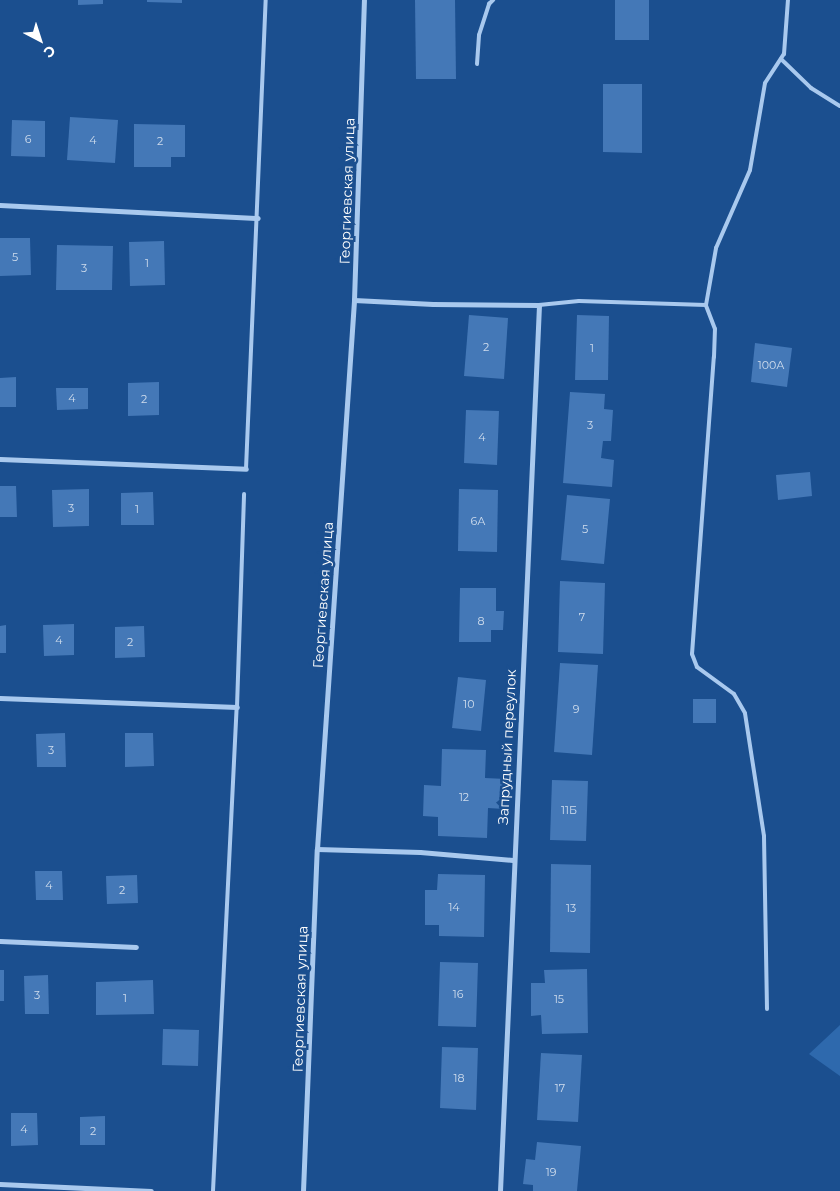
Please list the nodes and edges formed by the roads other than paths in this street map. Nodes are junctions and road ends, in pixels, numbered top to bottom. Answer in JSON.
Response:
{"nodes":[{"id":1,"x":266,"y":0,"type":"edge"},
{"id":2,"x":364,"y":0,"type":"edge"},
{"id":3,"x":493,"y":0,"type":"edge"},
{"id":4,"x":788,"y":0,"type":"edge"},
{"id":5,"x":781,"y":59,"type":"junction"},
{"id":6,"x":476,"y":64,"type":"dead end"},
{"id":7,"x":840,"y":106,"type":"edge"},
{"id":8,"x":0,"y":205,"type":"edge"},
{"id":9,"x":258,"y":218,"type":"junction"},
{"id":10,"x":354,"y":300,"type":"junction"},
{"id":11,"x":539,"y":305,"type":"junction"},
{"id":12,"x":706,"y":305,"type":"junction"},
{"id":13,"x":0,"y":459,"type":"edge"},
{"id":14,"x":246,"y":469,"type":"joint"},
{"id":15,"x":244,"y":494,"type":"dead end"},
{"id":16,"x":0,"y":698,"type":"edge"},
{"id":17,"x":237,"y":707,"type":"junction"},
{"id":18,"x":318,"y":849,"type":"junction"},
{"id":19,"x":514,"y":860,"type":"junction"},
{"id":20,"x":0,"y":941,"type":"edge"},
{"id":21,"x":136,"y":948,"type":"dead end"},
{"id":22,"x":767,"y":1009,"type":"dead end"},
{"id":23,"x":0,"y":1184,"type":"edge"},
{"id":24,"x":151,"y":1191,"type":"edge"},
{"id":25,"x":213,"y":1191,"type":"edge"},
{"id":26,"x":303,"y":1191,"type":"edge"},
{"id":27,"x":500,"y":1191,"type":"edge"}],
"edges":[{"from":1,"to":9,"type":"lane"},
{"from":2,"to":10,"type":"street","name":"Георгиевская улица"},
{"from":3,"to":6,"type":"lane"},
{"from":4,"to":5,"type":"lane"},
{"from":5,"to":7,"type":"lane"},
{"from":5,"to":12,"type":"lane"},
{"from":8,"to":9,"type":"street"},
{"from":9,"to":14,"type":"lane"},
{"from":10,"to":11,"type":"street"},
{"from":10,"to":18,"type":"street","name":"Георгиевская улица"},
{"from":11,"to":12,"type":"lane"},
{"from":11,"to":19,"type":"street","name":"Запрудный переулок"},
{"from":12,"to":22,"type":"lane"},
{"from":13,"to":14,"type":"street"},
{"from":15,"to":17,"type":"lane"},
{"from":16,"to":17,"type":"street"},
{"from":17,"to":25,"type":"lane"},
{"from":18,"to":19,"type":"street"},
{"from":18,"to":26,"type":"street","name":"Георгиевская улица"},
{"from":19,"to":27,"type":"street","name":"Запрудный переулок"},
{"from":20,"to":21,"type":"street"},
{"from":23,"to":24,"type":"street"}]}
